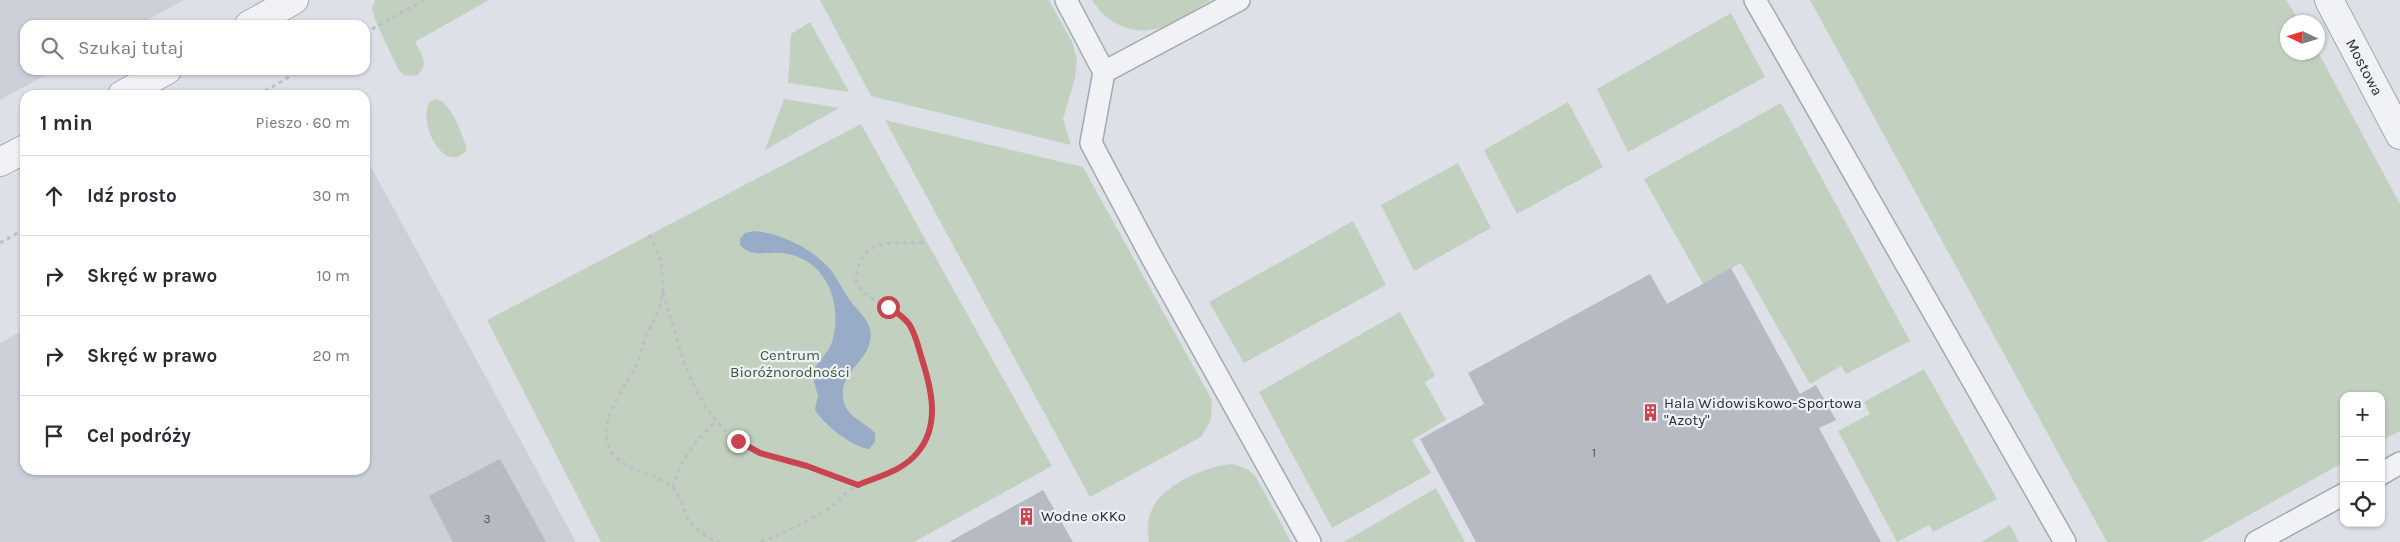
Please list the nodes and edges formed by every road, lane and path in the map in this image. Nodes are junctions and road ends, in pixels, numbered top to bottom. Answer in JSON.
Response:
{"nodes":[{"id":1,"x":294,"y":0,"type":"edge"},
{"id":2,"x":424,"y":0,"type":"edge"},
{"id":3,"x":1066,"y":0,"type":"edge"},
{"id":4,"x":1239,"y":0,"type":"edge"},
{"id":5,"x":1755,"y":0,"type":"edge"},
{"id":6,"x":2329,"y":0,"type":"edge"},
{"id":7,"x":258,"y":20,"type":"edge"},
{"id":8,"x":370,"y":30,"type":"edge"},
{"id":9,"x":1104,"y":72,"type":"junction"},
{"id":10,"x":158,"y":75,"type":"edge"},
{"id":11,"x":292,"y":75,"type":"edge"},
{"id":12,"x":131,"y":90,"type":"edge"},
{"id":13,"x":267,"y":90,"type":"edge"},
{"id":14,"x":2400,"y":135,"type":"edge"},
{"id":15,"x":20,"y":152,"type":"edge"},
{"id":16,"x":0,"y":162,"type":"edge"},
{"id":17,"x":20,"y":232,"type":"edge"},
{"id":18,"x":649,"y":235,"type":"dead end"},
{"id":19,"x":926,"y":242,"type":"dead end"},
{"id":20,"x":0,"y":243,"type":"edge"},
{"id":21,"x":663,"y":287,"type":"junction"},
{"id":22,"x":716,"y":421,"type":"junction"},
{"id":23,"x":2400,"y":463,"type":"edge"},
{"id":24,"x":2385,"y":472,"type":"edge"},
{"id":25,"x":858,"y":485,"type":"junction"},
{"id":26,"x":673,"y":487,"type":"junction"},
{"id":27,"x":2340,"y":496,"type":"edge"},
{"id":28,"x":718,"y":542,"type":"edge"},
{"id":29,"x":761,"y":542,"type":"edge"},
{"id":30,"x":1310,"y":542,"type":"edge"},
{"id":31,"x":2065,"y":542,"type":"edge"},
{"id":32,"x":2256,"y":542,"type":"edge"}],
"edges":[{"from":1,"to":7,"type":"street"},
{"from":2,"to":8,"type":"path"},
{"from":3,"to":9,"type":"lane"},
{"from":4,"to":9,"type":"lane"},
{"from":5,"to":31,"type":"lane"},
{"from":6,"to":14,"type":"street","name":"Mostowa"},
{"from":9,"to":30,"type":"lane"},
{"from":10,"to":12,"type":"street"},
{"from":11,"to":13,"type":"path"},
{"from":15,"to":16,"type":"street"},
{"from":17,"to":20,"type":"path"},
{"from":18,"to":21,"type":"path"},
{"from":19,"to":25,"type":"path"},
{"from":21,"to":22,"type":"path"},
{"from":21,"to":26,"type":"path"},
{"from":22,"to":25,"type":"path"},
{"from":22,"to":26,"type":"path"},
{"from":23,"to":24,"type":"lane"},
{"from":25,"to":29,"type":"path"},
{"from":26,"to":28,"type":"path"},
{"from":27,"to":32,"type":"lane"}]}
